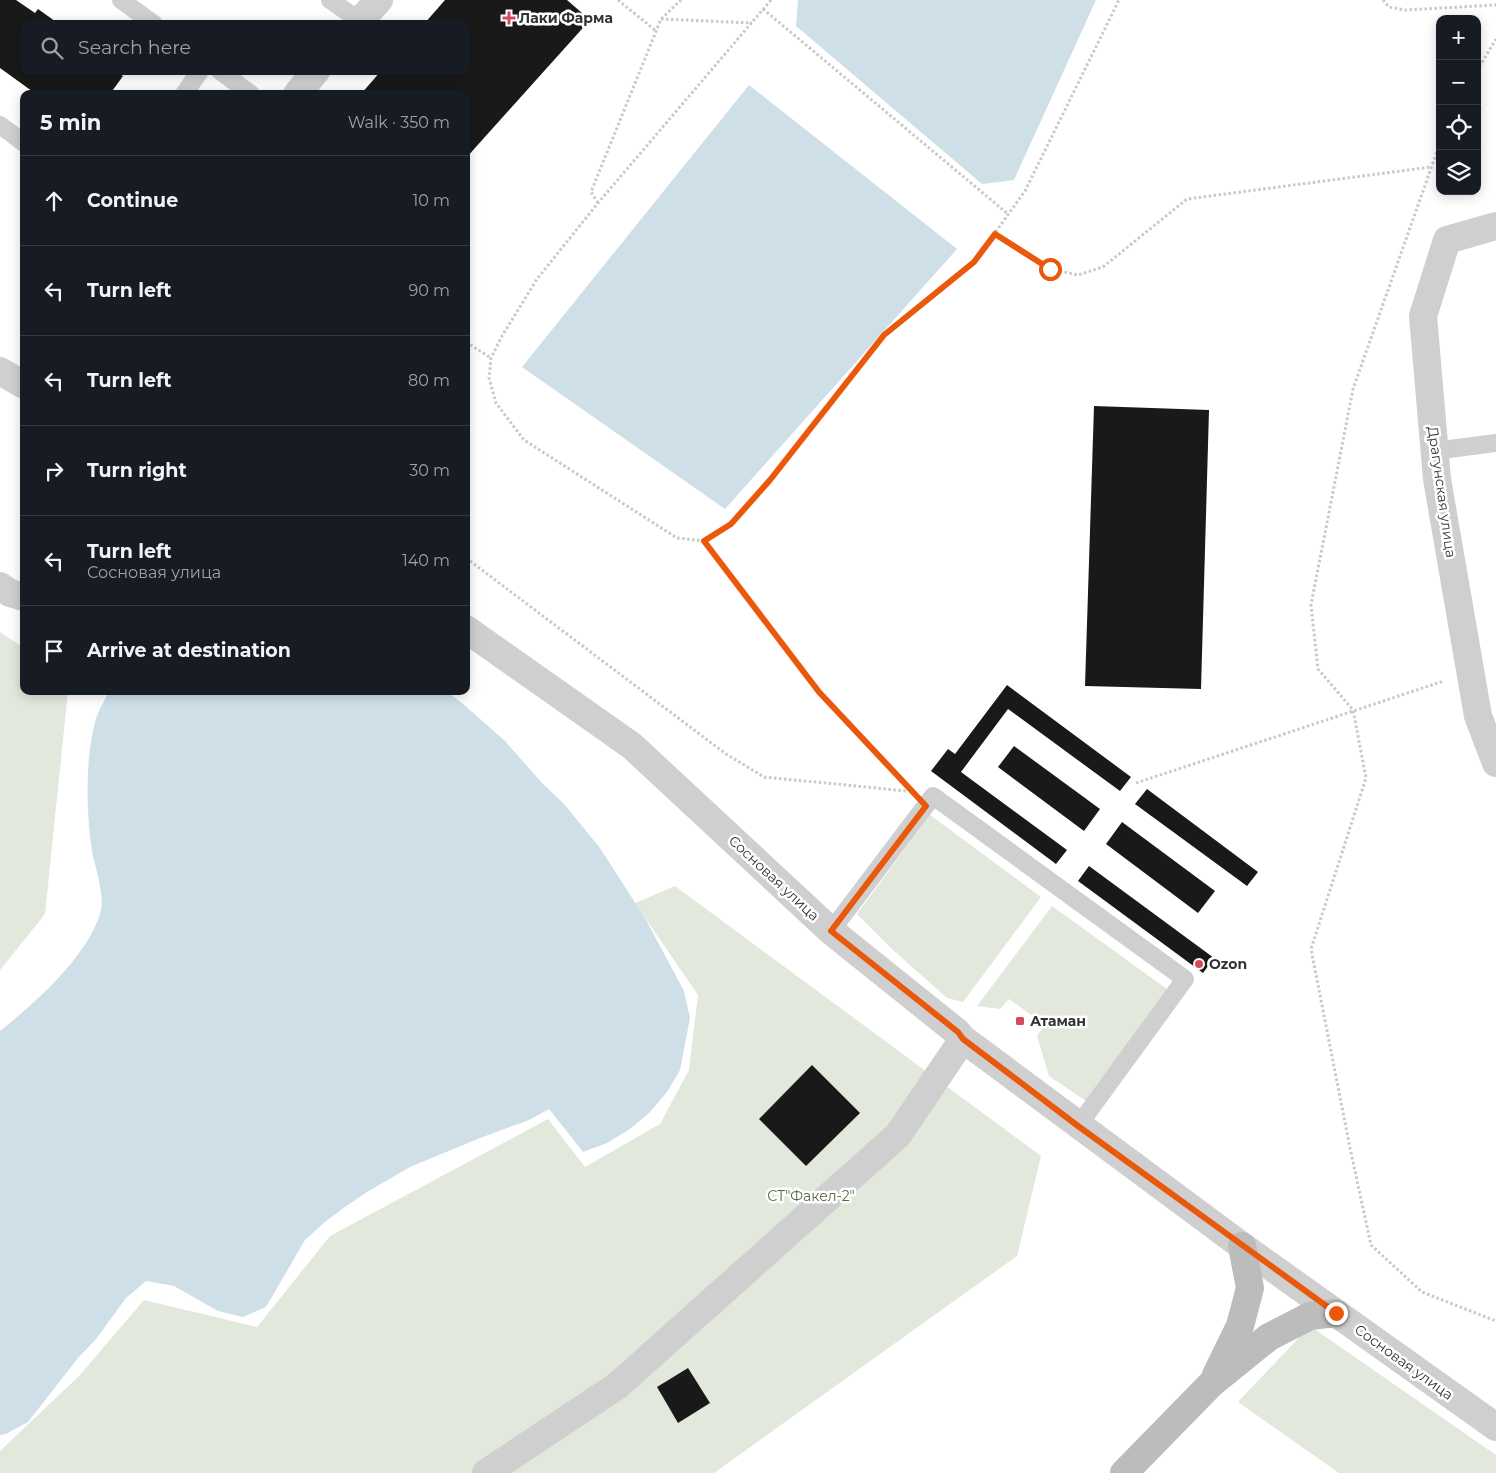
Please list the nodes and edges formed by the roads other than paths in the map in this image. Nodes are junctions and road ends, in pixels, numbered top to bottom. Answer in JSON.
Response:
{"nodes":[{"id":1,"x":121,"y":0,"type":"edge"},
{"id":2,"x":330,"y":0,"type":"edge"},
{"id":3,"x":379,"y":0,"type":"edge"},
{"id":4,"x":148,"y":20,"type":"edge"},
{"id":5,"x":356,"y":20,"type":"edge"},
{"id":6,"x":361,"y":20,"type":"edge"},
{"id":7,"x":197,"y":75,"type":"edge"},
{"id":8,"x":226,"y":75,"type":"edge"},
{"id":9,"x":313,"y":75,"type":"edge"},
{"id":10,"x":187,"y":90,"type":"edge"},
{"id":11,"x":246,"y":90,"type":"edge"},
{"id":12,"x":300,"y":90,"type":"edge"},
{"id":13,"x":0,"y":126,"type":"edge"},
{"id":14,"x":20,"y":139,"type":"edge"},
{"id":15,"x":1496,"y":226,"type":"edge"},
{"id":16,"x":0,"y":371,"type":"edge"},
{"id":17,"x":20,"y":383,"type":"edge"},
{"id":18,"x":1496,"y":444,"type":"edge"},
{"id":19,"x":1434,"y":451,"type":"junction"},
{"id":20,"x":0,"y":586,"type":"edge"},
{"id":21,"x":20,"y":596,"type":"edge"},
{"id":22,"x":470,"y":632,"type":"edge"},
{"id":23,"x":1494,"y":753,"type":"edge"},
{"id":24,"x":831,"y":931,"type":"junction"},
{"id":25,"x":963,"y":1039,"type":"junction"},
{"id":26,"x":1078,"y":1126,"type":"junction"},
{"id":27,"x":1242,"y":1246,"type":"junction"},
{"id":28,"x":1336,"y":1313,"type":"junction"},
{"id":29,"x":1212,"y":1383,"type":"junction"},
{"id":30,"x":1496,"y":1427,"type":"edge"},
{"id":31,"x":486,"y":1473,"type":"edge"},
{"id":32,"x":1124,"y":1473,"type":"edge"}],
"edges":[{"from":1,"to":4,"type":"lane"},
{"from":2,"to":5,"type":"lane"},
{"from":3,"to":6,"type":"street"},
{"from":7,"to":10,"type":"lane"},
{"from":8,"to":11,"type":"lane"},
{"from":9,"to":12,"type":"street"},
{"from":13,"to":14,"type":"lane"},
{"from":15,"to":19,"type":"street","name":"Драгунская улица"},
{"from":16,"to":17,"type":"street"},
{"from":18,"to":19,"type":"lane"},
{"from":19,"to":23,"type":"street","name":"Драгунская улица"},
{"from":20,"to":21,"type":"street"},
{"from":22,"to":24,"type":"street","name":"Сосновая улица"},
{"from":24,"to":25,"type":"street","name":"Сосновая улица"},
{"from":24,"to":26,"type":"lane"},
{"from":25,"to":26,"type":"street","name":"Сосновая улица"},
{"from":25,"to":31,"type":"street"},
{"from":26,"to":27,"type":"street","name":"Сосновая улица"},
{"from":27,"to":28,"type":"street","name":"Сосновая улица"},
{"from":27,"to":29,"type":"street"},
{"from":28,"to":29,"type":"street"},
{"from":28,"to":30,"type":"street","name":"Сосновая улица"},
{"from":29,"to":32,"type":"street"}]}
